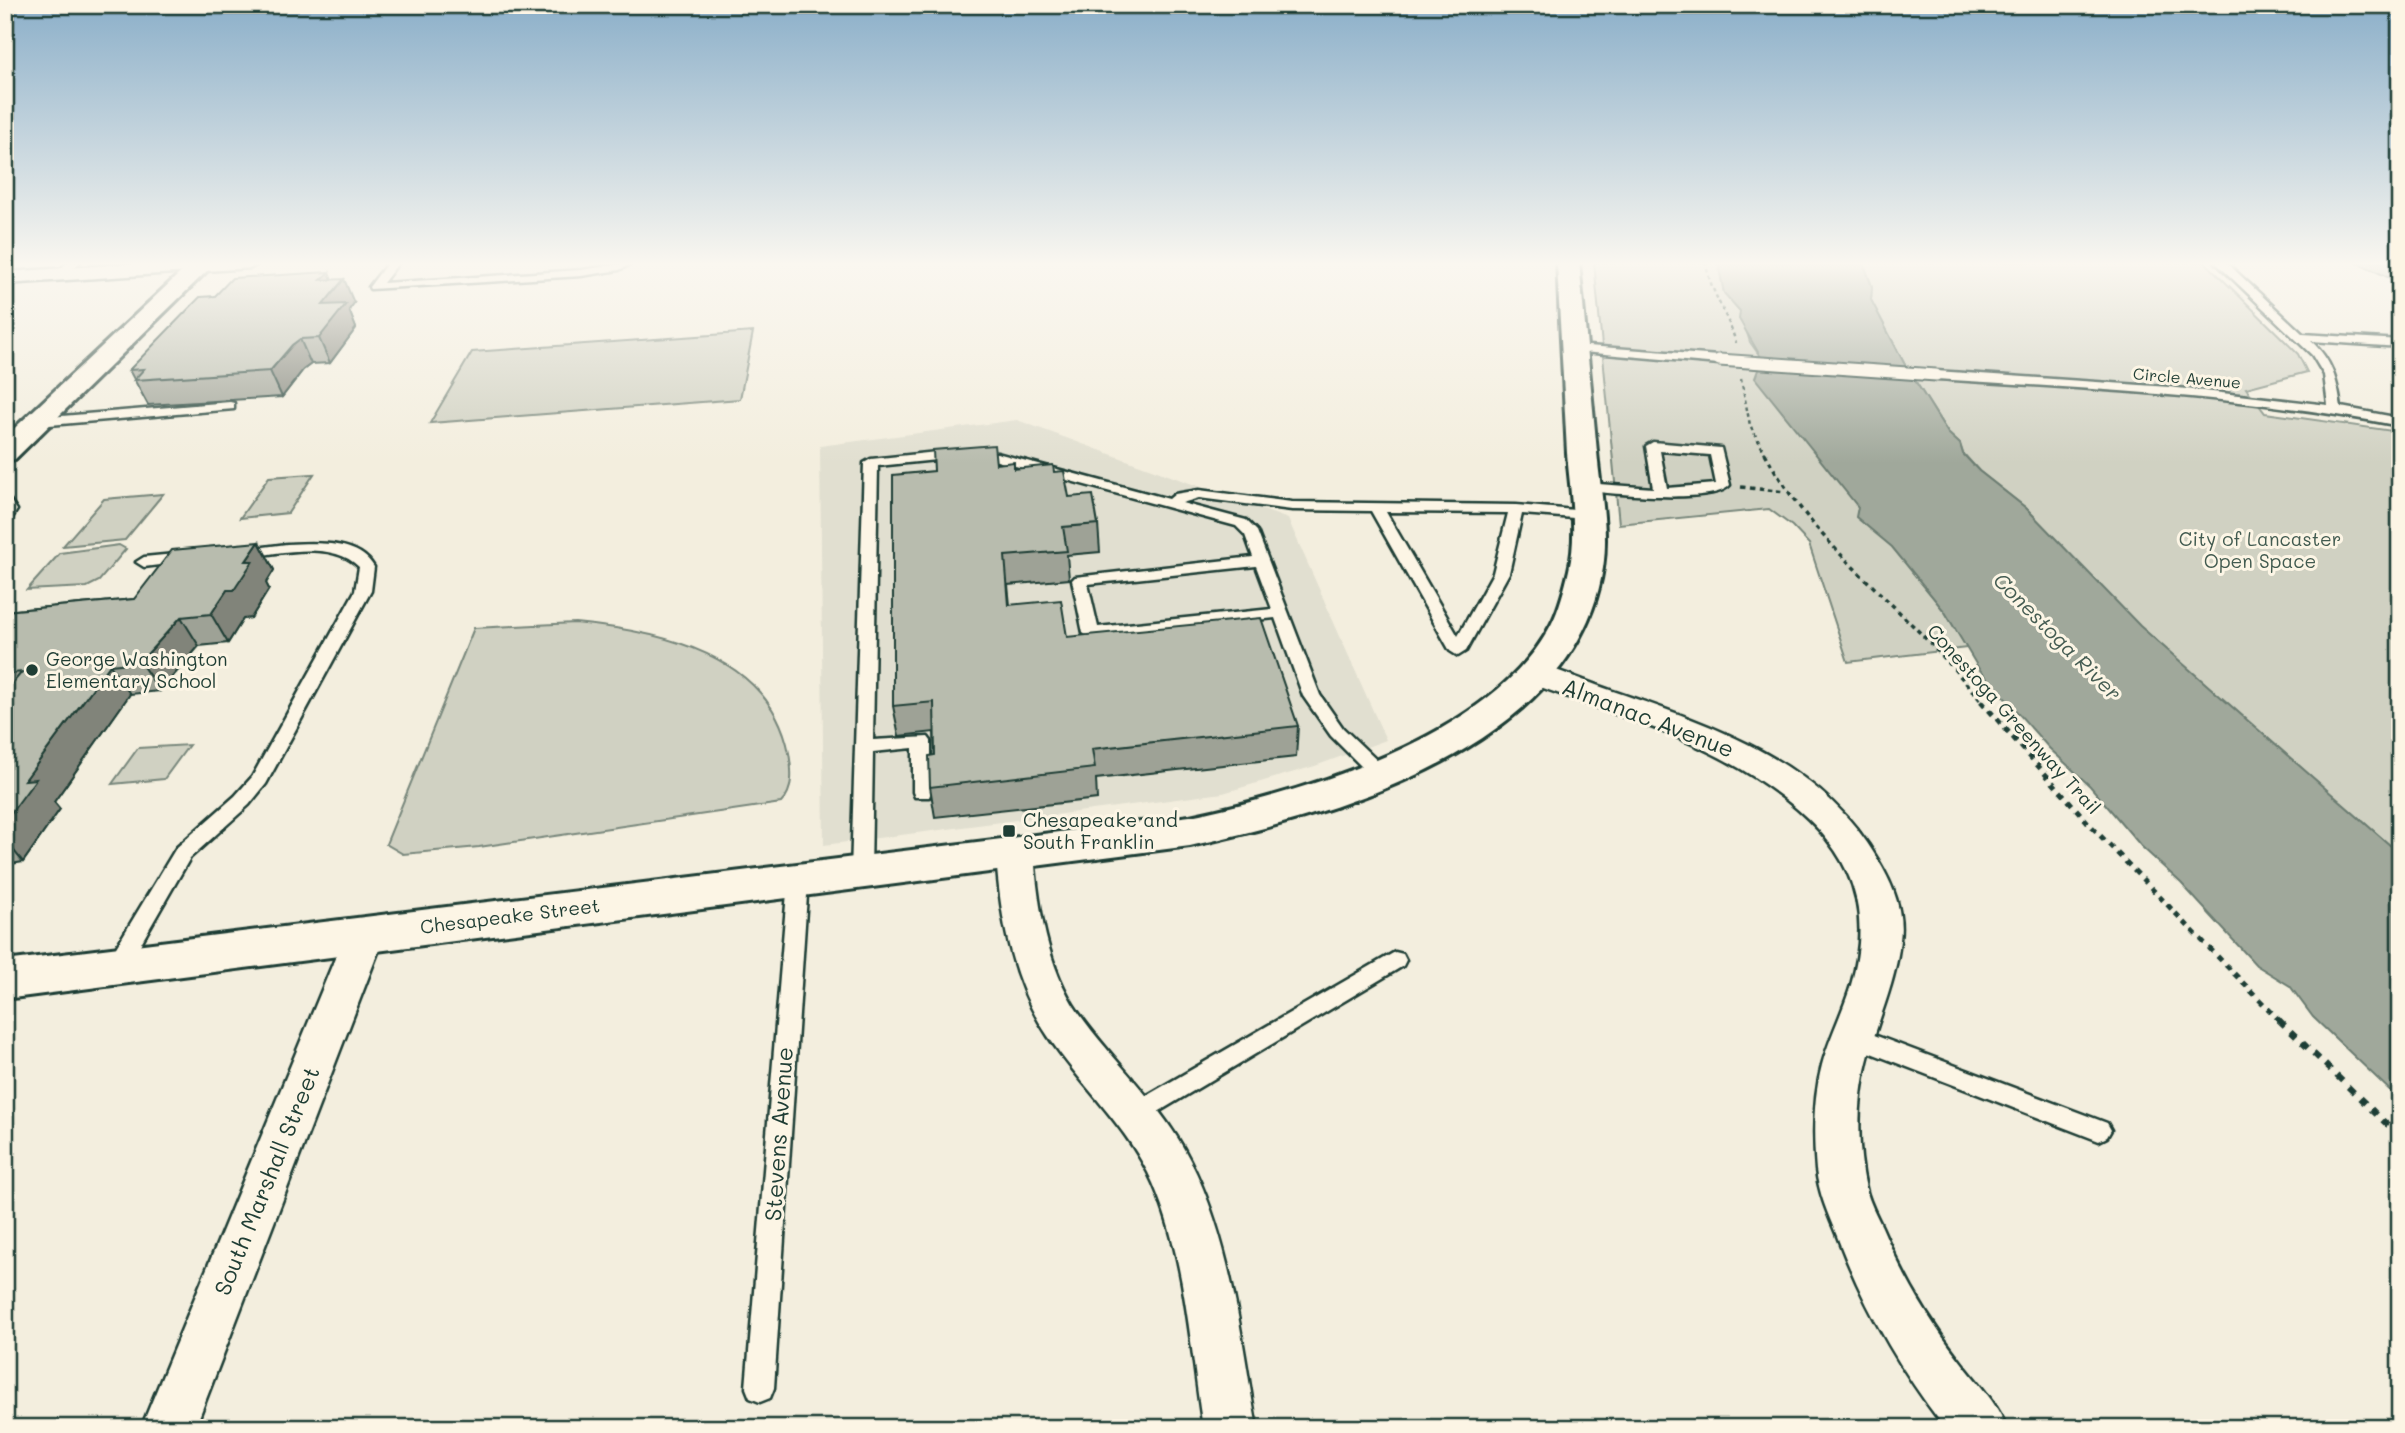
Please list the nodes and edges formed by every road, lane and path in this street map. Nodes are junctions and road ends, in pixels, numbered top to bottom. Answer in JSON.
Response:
{"nodes":[{"id":1,"x":135,"y":329,"type":"edge"},
{"id":2,"x":1573,"y":329,"type":"edge"},
{"id":3,"x":1732,"y":329,"type":"edge"},
{"id":4,"x":2292,"y":329,"type":"edge"},
{"id":5,"x":2301,"y":337,"type":"junction"},
{"id":6,"x":2358,"y":341,"type":"junction"},
{"id":7,"x":2400,"y":344,"type":"edge"},
{"id":8,"x":1575,"y":349,"type":"junction"},
{"id":9,"x":1737,"y":353,"type":"dead end"},
{"id":10,"x":2400,"y":353,"type":"edge"},
{"id":11,"x":1739,"y":366,"type":"dead end"},
{"id":12,"x":230,"y":406,"type":"dead end"},
{"id":13,"x":2335,"y":409,"type":"junction"},
{"id":14,"x":38,"y":422,"type":"junction"},
{"id":15,"x":2400,"y":422,"type":"edge"},
{"id":16,"x":5,"y":453,"type":"edge"},
{"id":17,"x":1741,"y":487,"type":"dead end"},
{"id":18,"x":1786,"y":492,"type":"junction"},
{"id":19,"x":1661,"y":493,"type":"junction"},
{"id":20,"x":1586,"y":501,"type":"junction"},
{"id":21,"x":5,"y":503,"type":"edge"},
{"id":22,"x":1173,"y":503,"type":"junction"},
{"id":23,"x":1374,"y":505,"type":"junction"},
{"id":24,"x":1516,"y":509,"type":"junction"},
{"id":25,"x":5,"y":518,"type":"edge"},
{"id":26,"x":1262,"y":561,"type":"junction"},
{"id":27,"x":144,"y":562,"type":"dead end"},
{"id":28,"x":1281,"y":613,"type":"junction"},
{"id":29,"x":1533,"y":673,"type":"junction"},
{"id":30,"x":866,"y":747,"type":"junction"},
{"id":31,"x":1382,"y":776,"type":"junction"},
{"id":32,"x":922,"y":792,"type":"dead end"},
{"id":33,"x":1016,"y":854,"type":"junction"},
{"id":34,"x":861,"y":873,"type":"junction"},
{"id":35,"x":798,"y":880,"type":"junction"},
{"id":36,"x":365,"y":934,"type":"junction"},
{"id":37,"x":1395,"y":960,"type":"dead end"},
{"id":38,"x":117,"y":965,"type":"junction"},
{"id":39,"x":5,"y":980,"type":"edge"},
{"id":40,"x":1853,"y":1036,"type":"junction"},
{"id":41,"x":1135,"y":1114,"type":"junction"},
{"id":42,"x":2099,"y":1130,"type":"dead end"},
{"id":43,"x":2400,"y":1138,"type":"edge"},
{"id":44,"x":760,"y":1388,"type":"dead end"},
{"id":45,"x":168,"y":1428,"type":"edge"},
{"id":46,"x":1230,"y":1428,"type":"edge"},
{"id":47,"x":1980,"y":1428,"type":"edge"}],
"edges":[{"from":1,"to":14,"type":"main road"},
{"from":2,"to":8,"type":"main road","name":"Chesapeake Street"},
{"from":3,"to":9,"type":"path"},
{"from":4,"to":5,"type":"lane"},
{"from":5,"to":6,"type":"lane"},
{"from":5,"to":13,"type":"lane"},
{"from":6,"to":7,"type":"lane"},
{"from":6,"to":10,"type":"lane"},
{"from":8,"to":13,"type":"lane","name":"Circle Avenue","bridge":true},
{"from":8,"to":20,"type":"main road","name":"Chesapeake Street"},
{"from":11,"to":18,"type":"path","name":"Conestoga Greenway Trail"},
{"from":12,"to":14,"type":"lane"},
{"from":13,"to":15,"type":"lane","name":"Circle Avenue"},
{"from":14,"to":16,"type":"main road"},
{"from":17,"to":18,"type":"path"},
{"from":18,"to":43,"type":"path","name":"Conestoga Greenway Trail"},
{"from":19,"to":19,"type":"lane"},
{"from":19,"to":20,"type":"lane"},
{"from":20,"to":24,"type":"lane"},
{"from":20,"to":29,"type":"main road","name":"Chesapeake Street"},
{"from":21,"to":25,"type":"lane"},
{"from":22,"to":23,"type":"lane"},
{"from":22,"to":26,"type":"lane"},
{"from":22,"to":30,"type":"lane"},
{"from":23,"to":24,"type":"lane"},
{"from":23,"to":24,"type":"lane"},
{"from":26,"to":28,"type":"lane"},
{"from":26,"to":28,"type":"lane"},
{"from":27,"to":38,"type":"lane"},
{"from":28,"to":31,"type":"lane"},
{"from":29,"to":31,"type":"main road","name":"Chesapeake Street"},
{"from":29,"to":40,"type":"street","name":"Almanac Avenue"},
{"from":30,"to":32,"type":"lane"},
{"from":30,"to":34,"type":"lane"},
{"from":31,"to":33,"type":"main road","name":"Chesapeake Street"},
{"from":33,"to":34,"type":"main road","name":"Chesapeake Street"},
{"from":33,"to":41,"type":"street"},
{"from":34,"to":35,"type":"main road","name":"Chesapeake Street"},
{"from":35,"to":36,"type":"main road","name":"Chesapeake Street"},
{"from":35,"to":44,"type":"lane","name":"Stevens Avenue"},
{"from":36,"to":38,"type":"main road","name":"Chesapeake Street"},
{"from":36,"to":45,"type":"street","name":"South Marshall Street"},
{"from":37,"to":41,"type":"lane"},
{"from":38,"to":39,"type":"main road","name":"Chesapeake Street"},
{"from":40,"to":42,"type":"lane"},
{"from":40,"to":47,"type":"street","name":"Almanac Avenue"},
{"from":41,"to":46,"type":"street"}]}
